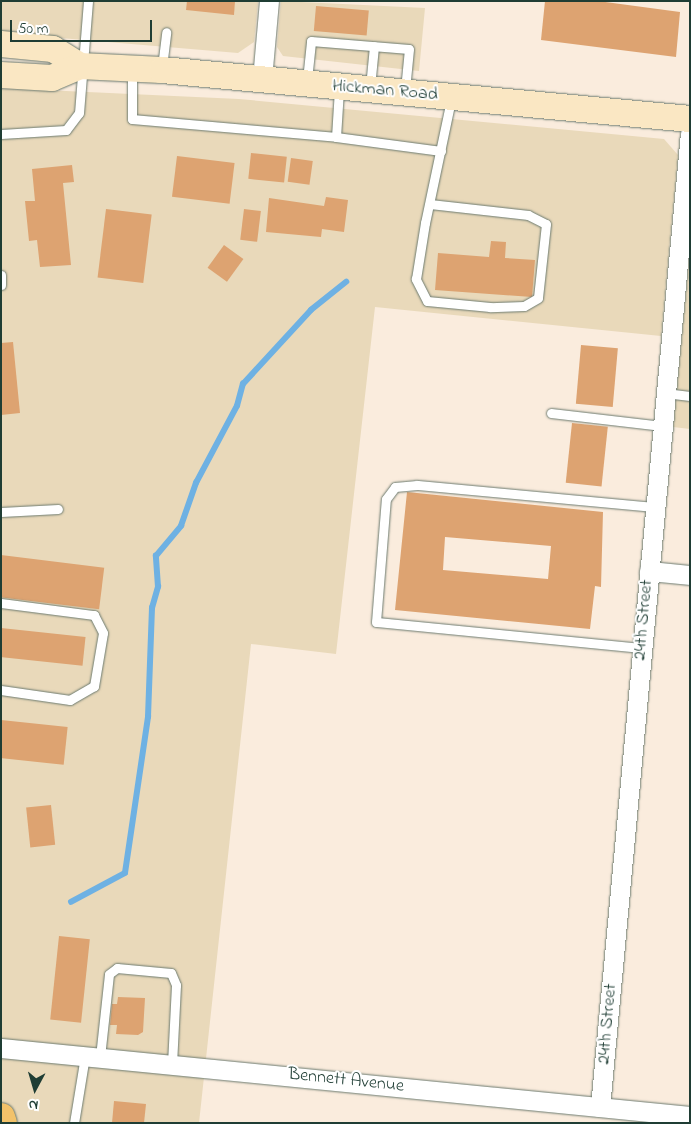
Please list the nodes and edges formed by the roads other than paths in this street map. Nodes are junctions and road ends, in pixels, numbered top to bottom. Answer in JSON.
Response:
{"nodes":[{"id":1,"x":88,"y":1,"type":"edge"},
{"id":2,"x":269,"y":1,"type":"edge"},
{"id":3,"x":166,"y":32,"type":"dead end"},
{"id":4,"x":1,"y":44,"type":"edge"},
{"id":5,"x":374,"y":46,"type":"junction"},
{"id":6,"x":81,"y":66,"type":"junction"},
{"id":7,"x":132,"y":68,"type":"junction"},
{"id":8,"x":162,"y":70,"type":"junction"},
{"id":9,"x":1,"y":75,"type":"edge"},
{"id":10,"x":262,"y":79,"type":"junction"},
{"id":11,"x":306,"y":83,"type":"junction"},
{"id":12,"x":339,"y":86,"type":"junction"},
{"id":13,"x":370,"y":89,"type":"junction"},
{"id":14,"x":405,"y":93,"type":"junction"},
{"id":15,"x":451,"y":97,"type":"junction"},
{"id":16,"x":690,"y":119,"type":"edge"},
{"id":17,"x":1,"y":134,"type":"edge"},
{"id":18,"x":690,"y":134,"type":"edge"},
{"id":19,"x":336,"y":137,"type":"junction"},
{"id":20,"x":441,"y":151,"type":"junction"},
{"id":21,"x":430,"y":204,"type":"junction"},
{"id":22,"x":1,"y":275,"type":"edge"},
{"id":23,"x":1,"y":285,"type":"edge"},
{"id":24,"x":665,"y":393,"type":"junction"},
{"id":25,"x":690,"y":396,"type":"edge"},
{"id":26,"x":550,"y":413,"type":"dead end"},
{"id":27,"x":662,"y":426,"type":"junction"},
{"id":28,"x":655,"y":507,"type":"junction"},
{"id":29,"x":58,"y":509,"type":"dead end"},
{"id":30,"x":1,"y":512,"type":"edge"},
{"id":31,"x":649,"y":571,"type":"junction"},
{"id":32,"x":690,"y":575,"type":"edge"},
{"id":33,"x":1,"y":604,"type":"edge"},
{"id":34,"x":642,"y":648,"type":"junction"},
{"id":35,"x":1,"y":690,"type":"edge"},
{"id":36,"x":1,"y":1048,"type":"edge"},
{"id":37,"x":93,"y":1057,"type":"junction"},
{"id":38,"x":172,"y":1064,"type":"junction"},
{"id":39,"x":600,"y":1107,"type":"junction"},
{"id":40,"x":690,"y":1116,"type":"edge"},
{"id":41,"x":1,"y":1117,"type":"edge"},
{"id":42,"x":3,"y":1123,"type":"edge"},
{"id":43,"x":74,"y":1123,"type":"edge"}],
"edges":[{"from":1,"to":6,"type":"lane"},
{"from":2,"to":10,"type":"street"},
{"from":3,"to":8,"type":"lane"},
{"from":4,"to":6,"type":"main road","name":"Hickman Road"},
{"from":5,"to":11,"type":"lane"},
{"from":5,"to":13,"type":"lane"},
{"from":5,"to":14,"type":"lane"},
{"from":6,"to":7,"type":"main road","name":"Hickman Road"},
{"from":6,"to":9,"type":"main road","name":"Hickman Road"},
{"from":6,"to":17,"type":"lane"},
{"from":7,"to":8,"type":"main road","name":"Hickman Road"},
{"from":7,"to":19,"type":"lane"},
{"from":8,"to":10,"type":"main road","name":"Hickman Road"},
{"from":10,"to":11,"type":"main road","name":"Hickman Road"},
{"from":11,"to":12,"type":"main road","name":"Hickman Road"},
{"from":12,"to":13,"type":"main road","name":"Hickman Road"},
{"from":12,"to":19,"type":"lane"},
{"from":13,"to":14,"type":"main road","name":"Hickman Road"},
{"from":14,"to":15,"type":"main road","name":"Hickman Road"},
{"from":15,"to":16,"type":"main road","name":"Hickman Road"},
{"from":15,"to":20,"type":"lane"},
{"from":18,"to":24,"type":"street","name":"24th Street"},
{"from":19,"to":20,"type":"lane"},
{"from":20,"to":21,"type":"lane"},
{"from":21,"to":21,"type":"lane"},
{"from":22,"to":23,"type":"lane"},
{"from":24,"to":25,"type":"lane"},
{"from":24,"to":27,"type":"street","name":"24th Street"},
{"from":26,"to":27,"type":"lane"},
{"from":27,"to":28,"type":"street","name":"24th Street"},
{"from":28,"to":31,"type":"street","name":"24th Street"},
{"from":28,"to":34,"type":"lane"},
{"from":29,"to":30,"type":"lane"},
{"from":31,"to":32,"type":"street"},
{"from":31,"to":34,"type":"street","name":"24th Street"},
{"from":33,"to":35,"type":"lane"},
{"from":34,"to":39,"type":"street","name":"24th Street"},
{"from":36,"to":37,"type":"street","name":"Bennett Avenue"},
{"from":37,"to":38,"type":"street","name":"Bennett Avenue"},
{"from":37,"to":38,"type":"lane"},
{"from":37,"to":43,"type":"lane"},
{"from":38,"to":39,"type":"street","name":"Bennett Avenue"},
{"from":39,"to":40,"type":"street","name":"Bennett Avenue"},
{"from":41,"to":42,"type":"main road"}]}
